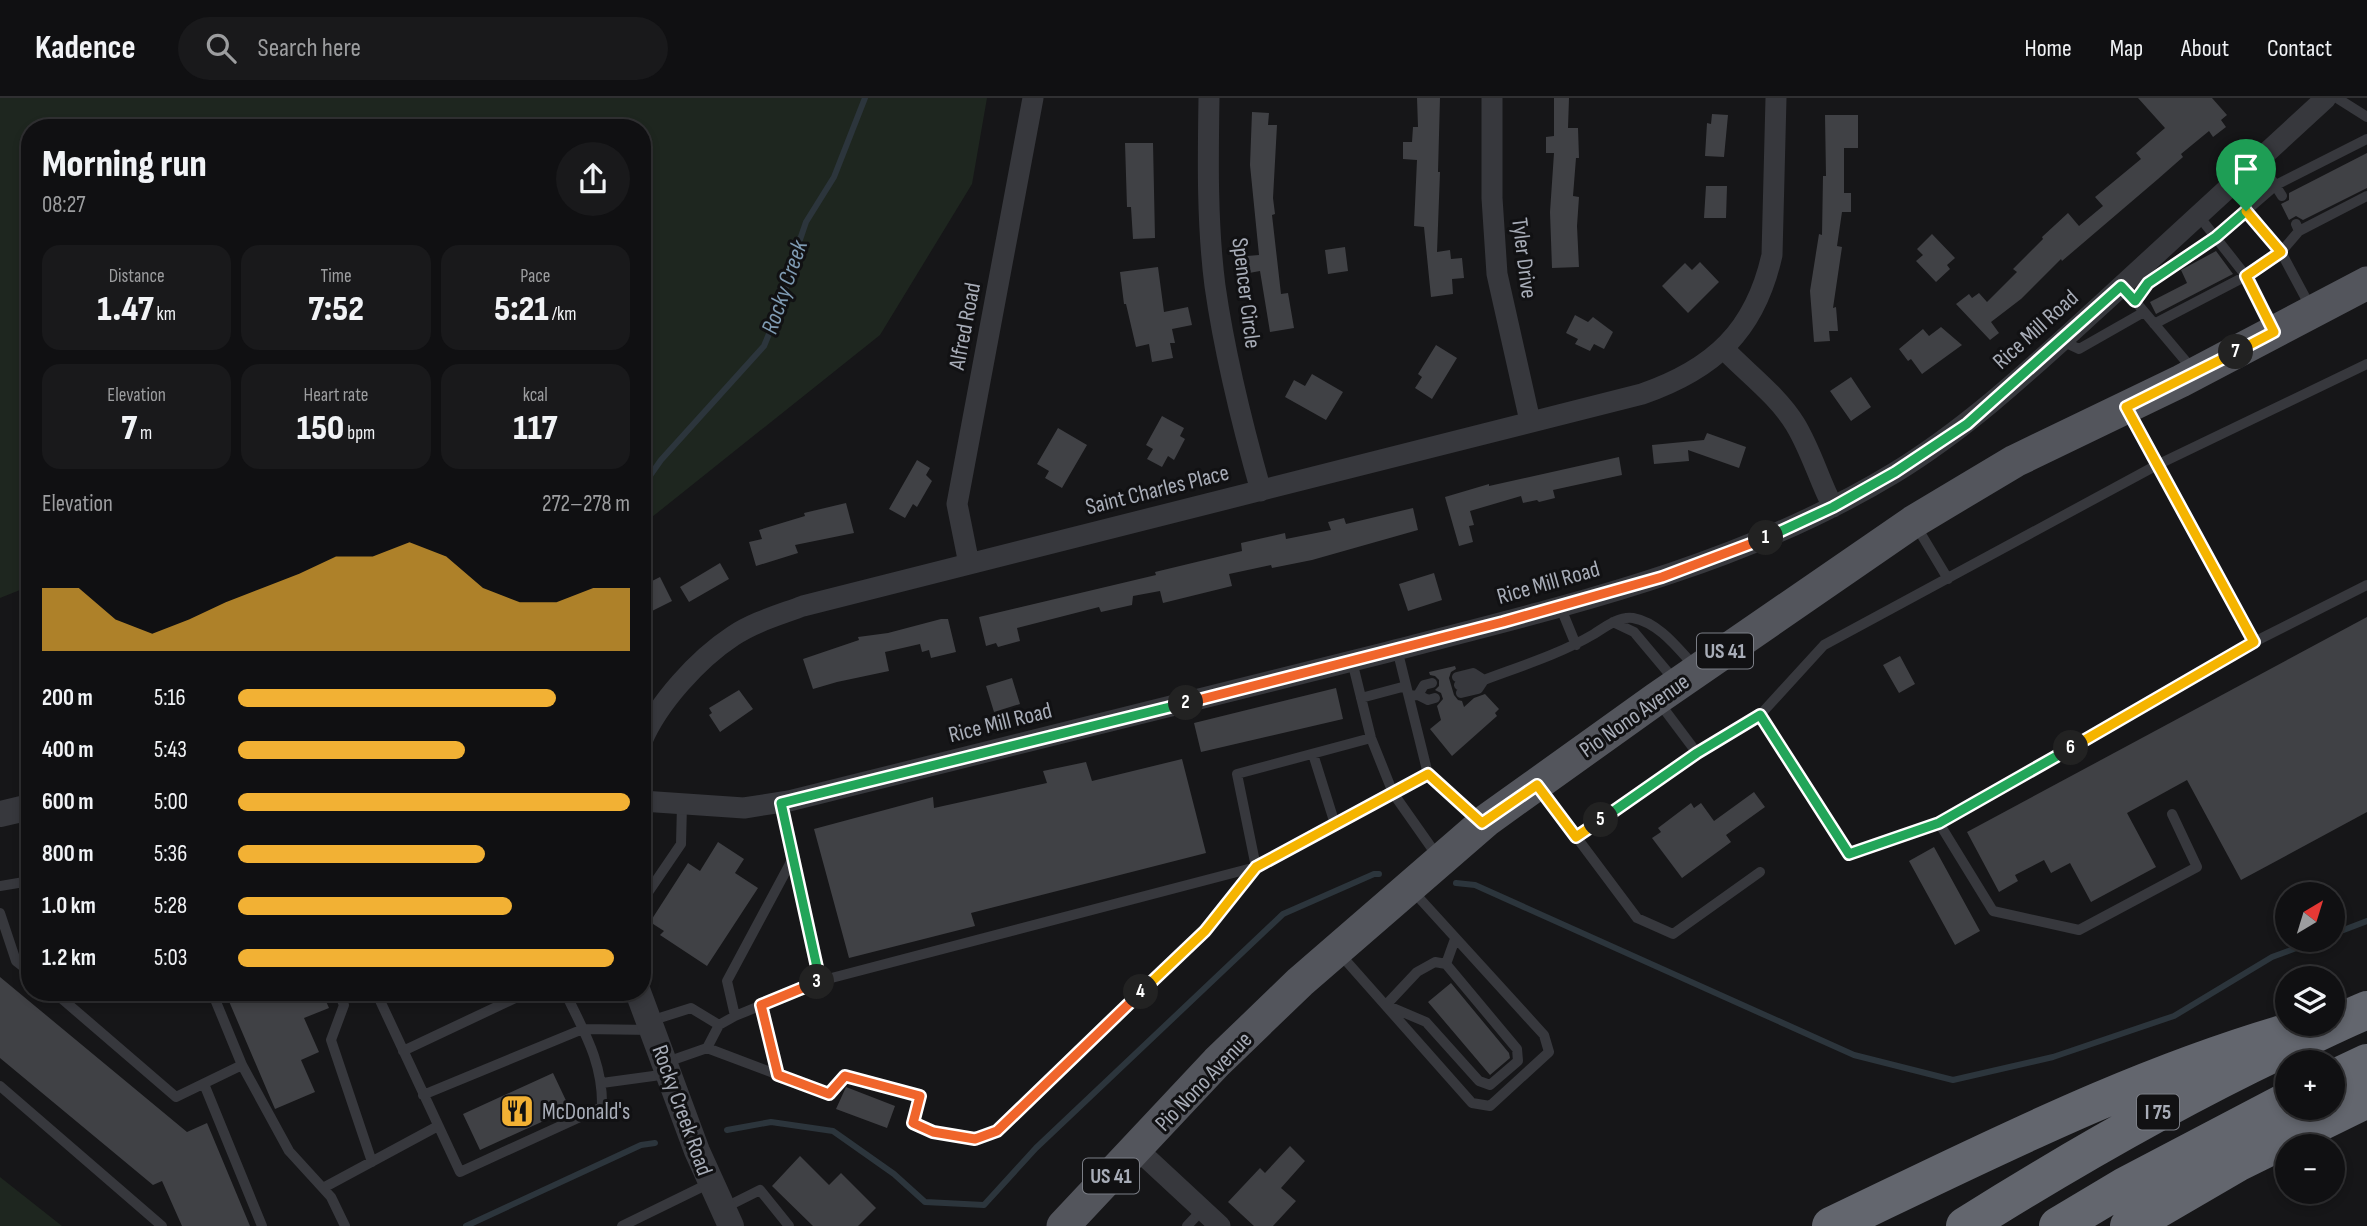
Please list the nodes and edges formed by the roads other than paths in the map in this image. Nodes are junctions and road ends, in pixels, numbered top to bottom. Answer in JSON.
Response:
{"nodes":[{"id":1,"x":1033,"y":98,"type":"edge"},
{"id":2,"x":1209,"y":98,"type":"edge"},
{"id":3,"x":1492,"y":98,"type":"edge"},
{"id":4,"x":1776,"y":98,"type":"edge"},
{"id":5,"x":2326,"y":98,"type":"edge"},
{"id":6,"x":2337,"y":98,"type":"edge"},
{"id":7,"x":2367,"y":117,"type":"edge"},
{"id":8,"x":2365,"y":144,"type":"edge"},
{"id":9,"x":2340,"y":153,"type":"junction"},
{"id":10,"x":2259,"y":159,"type":"junction"},
{"id":11,"x":2345,"y":164,"type":"dead end"},
{"id":12,"x":2313,"y":166,"type":"junction"},
{"id":13,"x":2319,"y":177,"type":"dead end"},
{"id":14,"x":2291,"y":178,"type":"junction"},
{"id":15,"x":2276,"y":186,"type":"junction"},
{"id":16,"x":2297,"y":189,"type":"dead end"},
{"id":17,"x":2282,"y":196,"type":"dead end"},
{"id":18,"x":2361,"y":196,"type":"edge"},
{"id":19,"x":2246,"y":211,"type":"junction"},
{"id":20,"x":2198,"y":215,"type":"junction"},
{"id":21,"x":2216,"y":237,"type":"junction"},
{"id":22,"x":2281,"y":252,"type":"junction"},
{"id":23,"x":2246,"y":276,"type":"junction"},
{"id":24,"x":2367,"y":283,"type":"edge"},
{"id":25,"x":2128,"y":293,"type":"junction"},
{"id":26,"x":2144,"y":312,"type":"junction"},
{"id":27,"x":2312,"y":312,"type":"junction"},
{"id":28,"x":2154,"y":324,"type":"junction"},
{"id":29,"x":2274,"y":332,"type":"junction"},
{"id":30,"x":2062,"y":341,"type":"junction"},
{"id":31,"x":1724,"y":349,"type":"junction"},
{"id":32,"x":2367,"y":364,"type":"edge"},
{"id":33,"x":2196,"y":373,"type":"junction"},
{"id":34,"x":2126,"y":407,"type":"junction"},
{"id":35,"x":1530,"y":421,"type":"junction"},
{"id":36,"x":2157,"y":465,"type":"junction"},
{"id":37,"x":1261,"y":491,"type":"junction"},
{"id":38,"x":1833,"y":507,"type":"junction"},
{"id":39,"x":1913,"y":522,"type":"junction"},
{"id":40,"x":969,"y":564,"type":"junction"},
{"id":41,"x":1948,"y":579,"type":"junction"},
{"id":42,"x":2367,"y":585,"type":"edge"},
{"id":43,"x":1560,"y":606,"type":"junction"},
{"id":44,"x":1613,"y":622,"type":"junction"},
{"id":45,"x":2254,"y":642,"type":"junction"},
{"id":46,"x":1576,"y":645,"type":"junction"},
{"id":47,"x":1397,"y":649,"type":"junction"},
{"id":48,"x":1352,"y":661,"type":"junction"},
{"id":49,"x":1484,"y":680,"type":"junction"},
{"id":50,"x":1677,"y":684,"type":"junction"},
{"id":51,"x":1434,"y":691,"type":"dead end"},
{"id":52,"x":1411,"y":692,"type":"junction"},
{"id":53,"x":1362,"y":698,"type":"junction"},
{"id":54,"x":1760,"y":715,"type":"junction"},
{"id":55,"x":651,"y":724,"type":"edge"},
{"id":56,"x":1371,"y":738,"type":"junction"},
{"id":57,"x":1697,"y":753,"type":"junction"},
{"id":58,"x":1313,"y":754,"type":"junction"},
{"id":59,"x":1428,"y":774,"type":"junction"},
{"id":60,"x":1537,"y":785,"type":"junction"},
{"id":61,"x":1393,"y":793,"type":"junction"},
{"id":62,"x":651,"y":803,"type":"edge"},
{"id":63,"x":781,"y":803,"type":"junction"},
{"id":64,"x":682,"y":805,"type":"junction"},
{"id":65,"x":21,"y":809,"type":"edge"},
{"id":66,"x":0,"y":814,"type":"edge"},
{"id":67,"x":2172,"y":814,"type":"dead end"},
{"id":68,"x":1482,"y":823,"type":"junction"},
{"id":69,"x":1939,"y":823,"type":"junction"},
{"id":70,"x":1335,"y":824,"type":"junction"},
{"id":71,"x":1576,"y":837,"type":"junction"},
{"id":72,"x":793,"y":858,"type":"junction"},
{"id":73,"x":1440,"y":859,"type":"junction"},
{"id":74,"x":1256,"y":867,"type":"junction"},
{"id":75,"x":1760,"y":872,"type":"dead end"},
{"id":76,"x":21,"y":882,"type":"edge"},
{"id":77,"x":0,"y":886,"type":"edge"},
{"id":78,"x":1408,"y":886,"type":"junction"},
{"id":79,"x":651,"y":888,"type":"edge"},
{"id":80,"x":0,"y":913,"type":"edge"},
{"id":81,"x":1455,"y":939,"type":"junction"},
{"id":82,"x":1335,"y":950,"type":"junction"},
{"id":83,"x":1446,"y":964,"type":"junction"},
{"id":84,"x":21,"y":965,"type":"edge"},
{"id":85,"x":820,"y":981,"type":"junction"},
{"id":86,"x":64,"y":1001,"type":"edge"},
{"id":87,"x":216,"y":1001,"type":"edge"},
{"id":88,"x":342,"y":1001,"type":"edge"},
{"id":89,"x":380,"y":1001,"type":"edge"},
{"id":90,"x":509,"y":1001,"type":"edge"},
{"id":91,"x":569,"y":1001,"type":"edge"},
{"id":92,"x":642,"y":1001,"type":"edge"},
{"id":93,"x":761,"y":1005,"type":"junction"},
{"id":94,"x":1386,"y":1005,"type":"junction"},
{"id":95,"x":2353,"y":1014,"type":"edge"},
{"id":96,"x":735,"y":1016,"type":"junction"},
{"id":97,"x":719,"y":1025,"type":"junction"},
{"id":98,"x":652,"y":1026,"type":"junction"},
{"id":99,"x":583,"y":1029,"type":"junction"},
{"id":100,"x":2275,"y":1035,"type":"edge"},
{"id":101,"x":707,"y":1048,"type":"junction"},
{"id":102,"x":403,"y":1051,"type":"junction"},
{"id":103,"x":2367,"y":1063,"type":"edge"},
{"id":104,"x":242,"y":1065,"type":"junction"},
{"id":105,"x":666,"y":1068,"type":"junction"},
{"id":106,"x":2345,"y":1073,"type":"edge"},
{"id":107,"x":778,"y":1075,"type":"junction"},
{"id":108,"x":602,"y":1083,"type":"junction"},
{"id":109,"x":204,"y":1084,"type":"junction"},
{"id":110,"x":0,"y":1086,"type":"edge"},
{"id":111,"x":423,"y":1095,"type":"junction"},
{"id":112,"x":2367,"y":1099,"type":"edge"},
{"id":113,"x":2275,"y":1107,"type":"edge"},
{"id":114,"x":438,"y":1126,"type":"junction"},
{"id":115,"x":1137,"y":1149,"type":"junction"},
{"id":116,"x":372,"y":1162,"type":"junction"},
{"id":117,"x":710,"y":1183,"type":"junction"},
{"id":118,"x":323,"y":1188,"type":"junction"},
{"id":119,"x":1202,"y":1210,"type":"junction"},
{"id":120,"x":646,"y":1214,"type":"junction"},
{"id":121,"x":727,"y":1217,"type":"edge"},
{"id":122,"x":162,"y":1226,"type":"edge"},
{"id":123,"x":262,"y":1226,"type":"edge"},
{"id":124,"x":345,"y":1226,"type":"edge"},
{"id":125,"x":622,"y":1226,"type":"edge"},
{"id":126,"x":652,"y":1226,"type":"edge"},
{"id":127,"x":789,"y":1226,"type":"edge"},
{"id":128,"x":1063,"y":1226,"type":"edge"},
{"id":129,"x":1186,"y":1226,"type":"edge"},
{"id":130,"x":1220,"y":1226,"type":"edge"},
{"id":131,"x":1831,"y":1226,"type":"edge"},
{"id":132,"x":1965,"y":1226,"type":"edge"},
{"id":133,"x":2058,"y":1226,"type":"edge"},
{"id":134,"x":2129,"y":1226,"type":"edge"}],
"edges":[{"from":1,"to":40,"type":"street","name":"Alfred Road"},
{"from":2,"to":37,"type":"street","name":"Spencer Circle"},
{"from":3,"to":35,"type":"street","name":"Tyler Drive"},
{"from":4,"to":31,"type":"street","name":"Saint Charles Place"},
{"from":5,"to":10,"type":"street","name":"Rice Mill Road"},
{"from":6,"to":7,"type":"lane"},
{"from":8,"to":9,"type":"lane"},
{"from":9,"to":11,"type":"lane"},
{"from":9,"to":12,"type":"lane"},
{"from":10,"to":15,"type":"lane"},
{"from":10,"to":20,"type":"street","name":"Rice Mill Road"},
{"from":12,"to":13,"type":"lane"},
{"from":12,"to":14,"type":"lane"},
{"from":14,"to":15,"type":"lane"},
{"from":14,"to":16,"type":"lane"},
{"from":15,"to":17,"type":"lane"},
{"from":15,"to":19,"type":"lane"},
{"from":18,"to":22,"type":"lane"},
{"from":19,"to":21,"type":"lane"},
{"from":19,"to":22,"type":"lane"},
{"from":20,"to":21,"type":"lane"},
{"from":20,"to":25,"type":"street","name":"Rice Mill Road"},
{"from":21,"to":23,"type":"lane"},
{"from":21,"to":25,"type":"lane"},
{"from":22,"to":23,"type":"lane"},
{"from":22,"to":27,"type":"lane"},
{"from":23,"to":28,"type":"lane"},
{"from":23,"to":29,"type":"lane"},
{"from":24,"to":27,"type":"main road","name":"Pio Nono Avenue","number":"US 41"},
{"from":25,"to":26,"type":"lane"},
{"from":25,"to":30,"type":"street","name":"Rice Mill Road"},
{"from":26,"to":28,"type":"lane"},
{"from":26,"to":30,"type":"lane"},
{"from":27,"to":29,"type":"main road","name":"Pio Nono Avenue","number":"US 41"},
{"from":28,"to":33,"type":"lane"},
{"from":29,"to":33,"type":"main road","name":"Pio Nono Avenue","number":"US 41"},
{"from":30,"to":38,"type":"street","name":"Rice Mill Road"},
{"from":31,"to":35,"type":"street","name":"Saint Charles Place"},
{"from":31,"to":38,"type":"street"},
{"from":32,"to":36,"type":"lane"},
{"from":33,"to":34,"type":"main road","name":"Pio Nono Avenue","number":"US 41"},
{"from":34,"to":36,"type":"lane"},
{"from":34,"to":39,"type":"main road","name":"Pio Nono Avenue","number":"US 41"},
{"from":35,"to":37,"type":"street","name":"Saint Charles Place"},
{"from":36,"to":41,"type":"lane"},
{"from":36,"to":45,"type":"lane"},
{"from":37,"to":40,"type":"street","name":"Saint Charles Place"},
{"from":38,"to":43,"type":"street","name":"Rice Mill Road"},
{"from":39,"to":41,"type":"lane"},
{"from":39,"to":50,"type":"main road","name":"Pio Nono Avenue","number":"US 41"},
{"from":40,"to":55,"type":"street","name":"Saint Charles Place"},
{"from":41,"to":54,"type":"lane"},
{"from":42,"to":45,"type":"lane"},
{"from":43,"to":46,"type":"lane"},
{"from":43,"to":47,"type":"street","name":"Rice Mill Road"},
{"from":44,"to":46,"type":"lane"},
{"from":44,"to":50,"type":"lane"},
{"from":44,"to":50,"type":"lane"},
{"from":45,"to":69,"type":"lane"},
{"from":46,"to":49,"type":"lane"},
{"from":47,"to":48,"type":"street","name":"Rice Mill Road"},
{"from":47,"to":52,"type":"lane"},
{"from":48,"to":53,"type":"lane"},
{"from":48,"to":63,"type":"street","name":"Rice Mill Road"},
{"from":49,"to":49,"type":"lane"},
{"from":50,"to":57,"type":"lane"},
{"from":50,"to":60,"type":"main road","name":"Pio Nono Avenue","number":"US 41"},
{"from":51,"to":52,"type":"lane"},
{"from":52,"to":53,"type":"lane"},
{"from":52,"to":59,"type":"lane"},
{"from":53,"to":56,"type":"lane"},
{"from":54,"to":57,"type":"lane"},
{"from":54,"to":69,"type":"lane"},
{"from":56,"to":58,"type":"lane"},
{"from":56,"to":61,"type":"lane"},
{"from":57,"to":71,"type":"lane"},
{"from":58,"to":70,"type":"lane"},
{"from":58,"to":74,"type":"lane"},
{"from":59,"to":61,"type":"lane"},
{"from":59,"to":68,"type":"lane"},
{"from":60,"to":68,"type":"main road","name":"Pio Nono Avenue","number":"US 41"},
{"from":60,"to":71,"type":"lane"},
{"from":61,"to":70,"type":"lane"},
{"from":61,"to":73,"type":"lane"},
{"from":62,"to":64,"type":"street","name":"Rice Mill Road"},
{"from":63,"to":64,"type":"street","name":"Rice Mill Road"},
{"from":63,"to":72,"type":"lane"},
{"from":64,"to":79,"type":"lane"},
{"from":65,"to":66,"type":"street"},
{"from":67,"to":69,"type":"lane"},
{"from":68,"to":73,"type":"main road","name":"Pio Nono Avenue","number":"US 41"},
{"from":70,"to":74,"type":"lane"},
{"from":71,"to":75,"type":"lane"},
{"from":72,"to":85,"type":"lane"},
{"from":72,"to":96,"type":"lane"},
{"from":73,"to":78,"type":"main road","name":"Pio Nono Avenue","number":"US 41"},
{"from":74,"to":85,"type":"lane"},
{"from":74,"to":107,"type":"lane"},
{"from":76,"to":77,"type":"lane"},
{"from":78,"to":81,"type":"lane"},
{"from":78,"to":82,"type":"main road","name":"Pio Nono Avenue","number":"US 41"},
{"from":80,"to":84,"type":"lane"},
{"from":81,"to":83,"type":"lane"},
{"from":81,"to":94,"type":"lane"},
{"from":82,"to":94,"type":"lane"},
{"from":82,"to":115,"type":"main road","name":"Pio Nono Avenue","number":"US 41"},
{"from":83,"to":94,"type":"lane"},
{"from":83,"to":94,"type":"lane"},
{"from":85,"to":93,"type":"lane"},
{"from":86,"to":109,"type":"lane"},
{"from":87,"to":104,"type":"lane"},
{"from":88,"to":116,"type":"lane"},
{"from":89,"to":102,"type":"lane"},
{"from":90,"to":102,"type":"lane"},
{"from":91,"to":99,"type":"lane"},
{"from":92,"to":98,"type":"street","name":"Rocky Creek Road"},
{"from":93,"to":96,"type":"lane"},
{"from":93,"to":107,"type":"lane"},
{"from":95,"to":132,"type":"highway","number":"I 75"},
{"from":96,"to":97,"type":"lane"},
{"from":97,"to":98,"type":"lane"},
{"from":97,"to":101,"type":"lane"},
{"from":98,"to":99,"type":"lane"},
{"from":98,"to":105,"type":"street","name":"Rocky Creek Road"},
{"from":99,"to":108,"type":"lane"},
{"from":99,"to":111,"type":"lane"},
{"from":100,"to":131,"type":"highway"},
{"from":101,"to":105,"type":"lane"},
{"from":101,"to":107,"type":"lane"},
{"from":102,"to":111,"type":"lane"},
{"from":103,"to":106,"type":"highway"},
{"from":104,"to":109,"type":"lane"},
{"from":104,"to":118,"type":"lane"},
{"from":105,"to":108,"type":"lane"},
{"from":105,"to":117,"type":"street","name":"Rocky Creek Road"},
{"from":108,"to":114,"type":"lane"},
{"from":109,"to":123,"type":"lane"},
{"from":110,"to":122,"type":"lane"},
{"from":111,"to":114,"type":"lane"},
{"from":112,"to":134,"type":"highway"},
{"from":113,"to":133,"type":"highway","number":"I 75"},
{"from":114,"to":116,"type":"lane"},
{"from":115,"to":119,"type":"street"},
{"from":115,"to":128,"type":"main road","name":"Pio Nono Avenue","number":"US 41"},
{"from":116,"to":118,"type":"lane"},
{"from":117,"to":120,"type":"lane"},
{"from":117,"to":121,"type":"street","name":"Rocky Creek Road"},
{"from":118,"to":124,"type":"lane"},
{"from":119,"to":129,"type":"lane"},
{"from":119,"to":130,"type":"street"},
{"from":120,"to":125,"type":"lane"},
{"from":120,"to":126,"type":"lane"},
{"from":121,"to":127,"type":"lane"}]}
